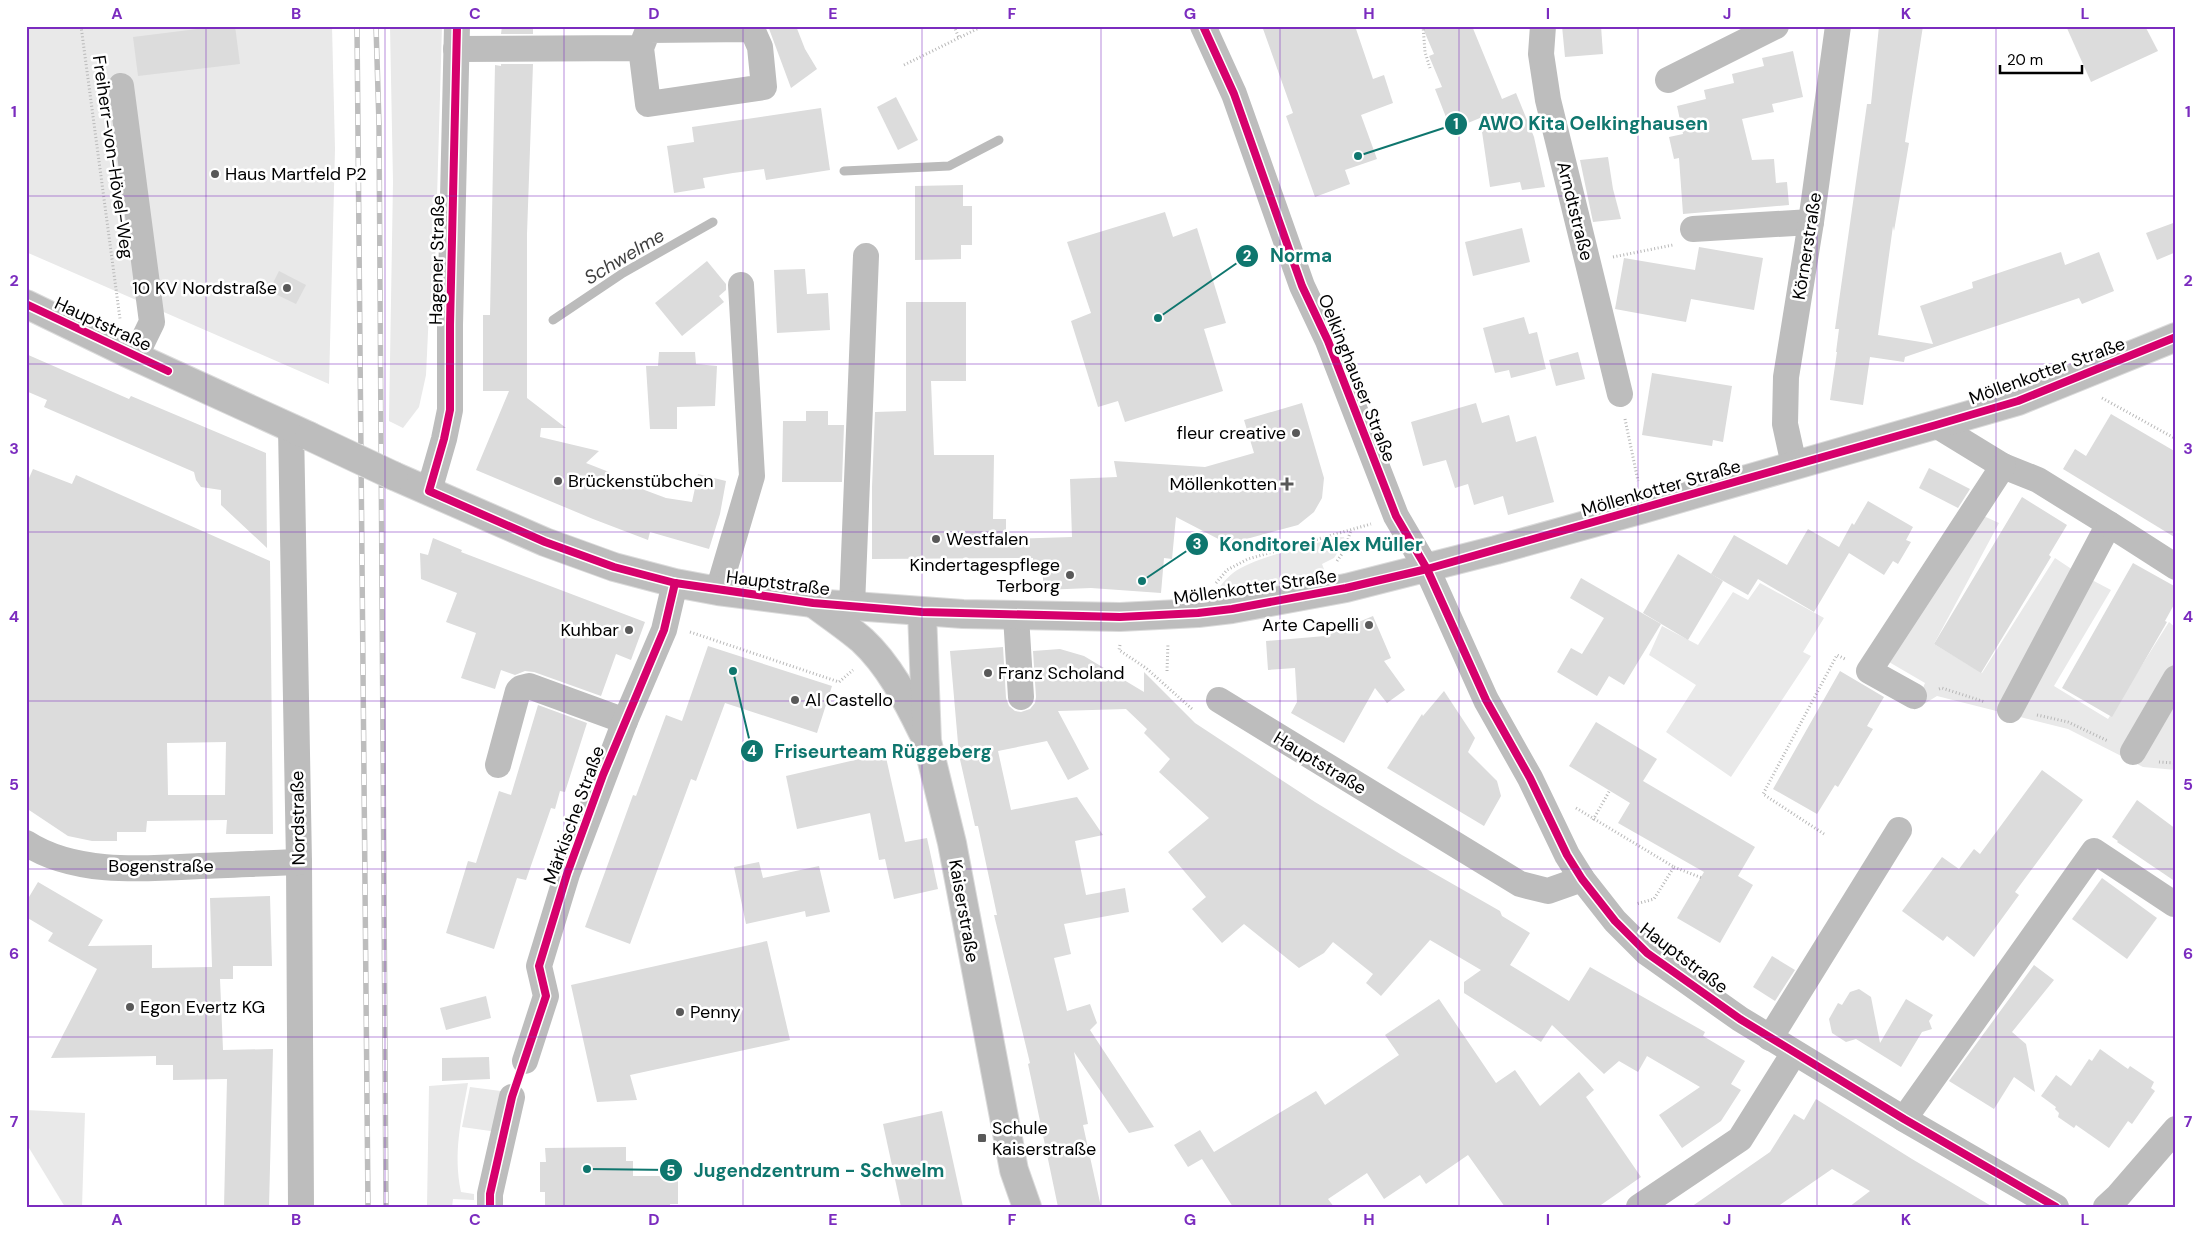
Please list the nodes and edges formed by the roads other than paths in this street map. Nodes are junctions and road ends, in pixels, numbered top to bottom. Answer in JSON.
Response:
{"nodes":[{"id":1,"x":1204,"y":26,"type":"edge"},
{"id":2,"x":1543,"y":26,"type":"edge"},
{"id":3,"x":1776,"y":26,"type":"edge"},
{"id":4,"x":1838,"y":26,"type":"edge"},
{"id":5,"x":456,"y":38,"type":"edge"},
{"id":6,"x":641,"y":48,"type":"junction"},
{"id":7,"x":1668,"y":80,"type":"dead end"},
{"id":8,"x":121,"y":86,"type":"dead end"},
{"id":9,"x":1811,"y":222,"type":"junction"},
{"id":10,"x":1693,"y":229,"type":"road end"},
{"id":11,"x":866,"y":256,"type":"dead end"},
{"id":12,"x":741,"y":285,"type":"dead end"},
{"id":13,"x":26,"y":304,"type":"edge"},
{"id":14,"x":2176,"y":337,"type":"edge"},
{"id":15,"x":130,"y":354,"type":"junction"},
{"id":16,"x":1620,"y":394,"type":"road end"},
{"id":17,"x":1936,"y":425,"type":"junction"},
{"id":18,"x":300,"y":432,"type":"junction"},
{"id":19,"x":1794,"y":465,"type":"junction"},
{"id":20,"x":2003,"y":466,"type":"junction"},
{"id":21,"x":429,"y":491,"type":"junction"},
{"id":22,"x":2109,"y":524,"type":"junction"},
{"id":23,"x":2176,"y":567,"type":"edge"},
{"id":24,"x":1428,"y":569,"type":"junction"},
{"id":25,"x":675,"y":583,"type":"junction"},
{"id":26,"x":718,"y":591,"type":"junction"},
{"id":27,"x":813,"y":603,"type":"junction"},
{"id":28,"x":852,"y":606,"type":"junction"},
{"id":29,"x":922,"y":612,"type":"junction"},
{"id":30,"x":1016,"y":616,"type":"junction"},
{"id":31,"x":1130,"y":617,"type":"joint"},
{"id":32,"x":2176,"y":678,"type":"edge"},
{"id":33,"x":1914,"y":696,"type":"road end"},
{"id":34,"x":1021,"y":697,"type":"dead end"},
{"id":35,"x":1219,"y":700,"type":"road end"},
{"id":36,"x":2010,"y":710,"type":"road end"},
{"id":37,"x":625,"y":721,"type":"junction"},
{"id":38,"x":927,"y":741,"type":"junction"},
{"id":39,"x":2133,"y":752,"type":"road end"},
{"id":40,"x":498,"y":765,"type":"dead end"},
{"id":41,"x":1899,"y":830,"type":"dead end"},
{"id":42,"x":26,"y":843,"type":"edge"},
{"id":43,"x":299,"y":862,"type":"junction"},
{"id":44,"x":1582,"y":879,"type":"junction"},
{"id":45,"x":2174,"y":904,"type":"edge"},
{"id":46,"x":1770,"y":1038,"type":"junction"},
{"id":47,"x":1794,"y":1053,"type":"junction"},
{"id":48,"x":525,"y":1061,"type":"dead end"},
{"id":49,"x":512,"y":1097,"type":"dead end"},
{"id":50,"x":1904,"y":1119,"type":"junction"},
{"id":51,"x":2176,"y":1129,"type":"edge"},
{"id":52,"x":301,"y":1207,"type":"edge"},
{"id":53,"x":490,"y":1207,"type":"edge"},
{"id":54,"x":1027,"y":1207,"type":"edge"},
{"id":55,"x":1640,"y":1207,"type":"edge"},
{"id":56,"x":2056,"y":1207,"type":"edge"},
{"id":57,"x":2106,"y":1207,"type":"edge"}],
"edges":[{"from":1,"to":24,"type":"street","name":"Oelkinghauser Straße"},
{"from":2,"to":16,"type":"street","name":"Arndtstraße"},
{"from":3,"to":7,"type":"street"},
{"from":4,"to":9,"type":"street","name":"Körnerstraße"},
{"from":5,"to":6,"type":"street"},
{"from":5,"to":21,"type":"street","name":"Hagener Straße"},
{"from":6,"to":6,"type":"street"},
{"from":8,"to":15,"type":"street"},
{"from":9,"to":10,"type":"street"},
{"from":9,"to":19,"type":"street","name":"Körnerstraße"},
{"from":11,"to":28,"type":"street"},
{"from":12,"to":26,"type":"street"},
{"from":13,"to":15,"type":"main road","name":"Hauptstraße"},
{"from":14,"to":17,"type":"main road","name":"Möllenkotter Straße"},
{"from":15,"to":18,"type":"main road","name":"Hauptstraße"},
{"from":17,"to":19,"type":"main road","name":"Möllenkotter Straße"},
{"from":17,"to":20,"type":"street"},
{"from":18,"to":21,"type":"main road","name":"Hauptstraße","bridge":true},
{"from":18,"to":43,"type":"street","name":"Nordstraße"},
{"from":19,"to":24,"type":"main road","name":"Möllenkotter Straße"},
{"from":20,"to":22,"type":"street"},
{"from":20,"to":33,"type":"street"},
{"from":21,"to":25,"type":"main road","name":"Hauptstraße"},
{"from":22,"to":23,"type":"street"},
{"from":22,"to":36,"type":"street"},
{"from":24,"to":31,"type":"main road","name":"Möllenkotter Straße"},
{"from":24,"to":44,"type":"street","name":"Hauptstraße"},
{"from":25,"to":26,"type":"main road","name":"Hauptstraße"},
{"from":25,"to":37,"type":"street","name":"Märkische Straße"},
{"from":26,"to":27,"type":"main road","name":"Hauptstraße"},
{"from":27,"to":28,"type":"main road","name":"Hauptstraße"},
{"from":27,"to":38,"type":"main road"},
{"from":28,"to":29,"type":"main road","name":"Hauptstraße"},
{"from":29,"to":30,"type":"main road","name":"Hauptstraße"},
{"from":29,"to":38,"type":"main road","name":"Kaiserstraße"},
{"from":30,"to":31,"type":"main road","name":"Hauptstraße"},
{"from":30,"to":34,"type":"street"},
{"from":32,"to":39,"type":"street"},
{"from":35,"to":44,"type":"street","name":"Hauptstraße"},
{"from":37,"to":40,"type":"street"},
{"from":37,"to":48,"type":"street","name":"Märkische Straße"},
{"from":38,"to":54,"type":"main road","name":"Kaiserstraße"},
{"from":41,"to":46,"type":"street"},
{"from":42,"to":43,"type":"street","name":"Bogenstraße"},
{"from":43,"to":52,"type":"street","name":"Nordstraße"},
{"from":44,"to":46,"type":"street","name":"Hauptstraße"},
{"from":45,"to":50,"type":"street"},
{"from":46,"to":47,"type":"street","name":"Hauptstraße"},
{"from":47,"to":50,"type":"street","name":"Hauptstraße"},
{"from":47,"to":55,"type":"street"},
{"from":49,"to":53,"type":"street"},
{"from":50,"to":56,"type":"street","name":"Hauptstraße"},
{"from":51,"to":57,"type":"street"}]}
